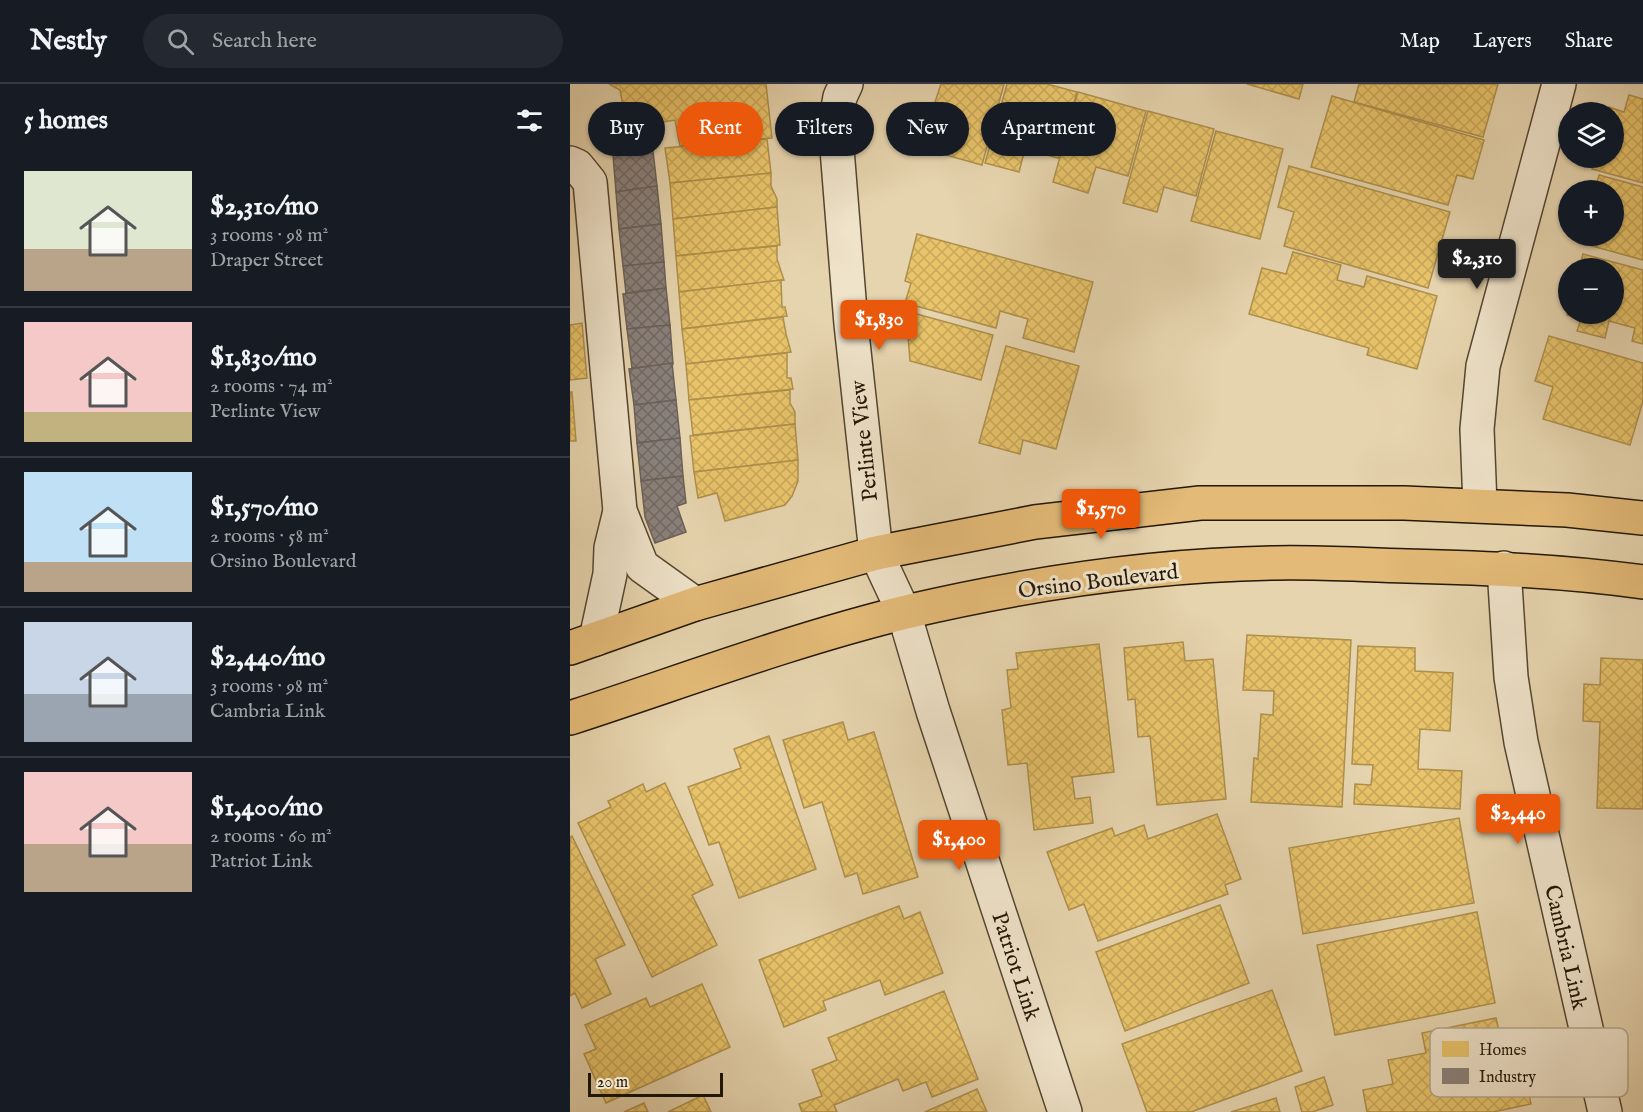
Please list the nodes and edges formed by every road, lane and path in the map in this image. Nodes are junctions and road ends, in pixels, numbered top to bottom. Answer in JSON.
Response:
{"nodes":[{"id":1,"x":846,"y":84,"type":"edge"},
{"id":2,"x":1559,"y":84,"type":"edge"},
{"id":3,"x":570,"y":163,"type":"edge"},
{"id":4,"x":1480,"y":505,"type":"junction"},
{"id":5,"x":620,"y":511,"type":"junction"},
{"id":6,"x":1643,"y":518,"type":"edge"},
{"id":7,"x":876,"y":553,"type":"junction"},
{"id":8,"x":1504,"y":568,"type":"junction"},
{"id":9,"x":1643,"y":582,"type":"edge"},
{"id":10,"x":695,"y":604,"type":"junction"},
{"id":11,"x":904,"y":613,"type":"junction"},
{"id":12,"x":583,"y":643,"type":"edge"},
{"id":13,"x":570,"y":718,"type":"edge"},
{"id":14,"x":1586,"y":1028,"type":"edge"},
{"id":15,"x":1602,"y":1097,"type":"edge"},
{"id":16,"x":1065,"y":1112,"type":"edge"},
{"id":17,"x":1605,"y":1112,"type":"edge"}],
"edges":[{"from":1,"to":7,"type":"street","name":"Perlinte View"},
{"from":2,"to":4,"type":"street"},
{"from":3,"to":5,"type":"street"},
{"from":4,"to":6,"type":"main road"},
{"from":4,"to":7,"type":"main road"},
{"from":5,"to":10,"type":"street"},
{"from":5,"to":12,"type":"street"},
{"from":7,"to":10,"type":"main road"},
{"from":7,"to":11,"type":"street","name":"Perlinte View"},
{"from":8,"to":9,"type":"main road","name":"Orsino Boulevard"},
{"from":8,"to":11,"type":"main road","name":"Orsino Boulevard"},
{"from":8,"to":14,"type":"street","name":"Cambria Link"},
{"from":10,"to":12,"type":"main road"},
{"from":11,"to":13,"type":"main road","name":"Orsino Boulevard"},
{"from":11,"to":16,"type":"street","name":"Patriot Link"},
{"from":15,"to":17,"type":"street","name":"Cambria Link"}]}
